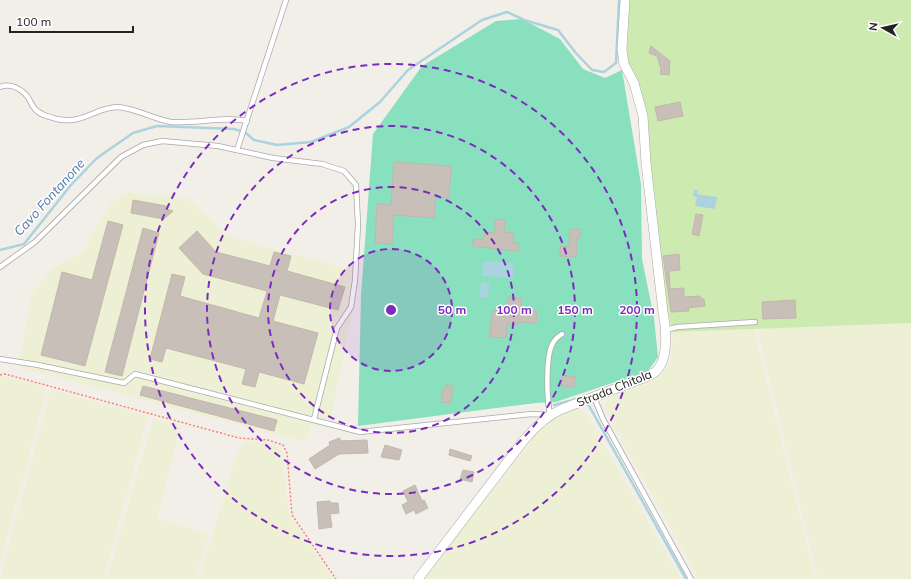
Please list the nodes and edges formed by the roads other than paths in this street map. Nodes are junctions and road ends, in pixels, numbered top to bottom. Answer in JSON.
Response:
{"nodes":[{"id":1,"x":286,"y":0,"type":"edge"},
{"id":2,"x":625,"y":0,"type":"edge"},
{"id":3,"x":0,"y":87,"type":"edge"},
{"id":4,"x":247,"y":121,"type":"junction"},
{"id":5,"x":237,"y":150,"type":"junction"},
{"id":6,"x":0,"y":267,"type":"edge"},
{"id":7,"x":755,"y":322,"type":"dead end"},
{"id":8,"x":666,"y":330,"type":"junction"},
{"id":9,"x":562,"y":334,"type":"dead end"},
{"id":10,"x":0,"y":359,"type":"edge"},
{"id":11,"x":594,"y":398,"type":"junction"},
{"id":12,"x":550,"y":415,"type":"junction"},
{"id":13,"x":314,"y":419,"type":"junction"},
{"id":14,"x":418,"y":579,"type":"edge"},
{"id":15,"x":691,"y":579,"type":"edge"}],
"edges":[{"from":1,"to":4,"type":"lane"},
{"from":2,"to":8,"type":"street","name":"Strada Chitola"},
{"from":3,"to":4,"type":"lane"},
{"from":4,"to":5,"type":"lane"},
{"from":5,"to":6,"type":"lane"},
{"from":5,"to":13,"type":"lane"},
{"from":7,"to":8,"type":"lane"},
{"from":8,"to":11,"type":"street","name":"Strada Chitola"},
{"from":9,"to":12,"type":"lane"},
{"from":10,"to":13,"type":"lane"},
{"from":11,"to":12,"type":"street","name":"Strada Chitola"},
{"from":11,"to":15,"type":"lane"},
{"from":12,"to":13,"type":"lane"},
{"from":12,"to":14,"type":"street","name":"Strada Chitola"}]}
